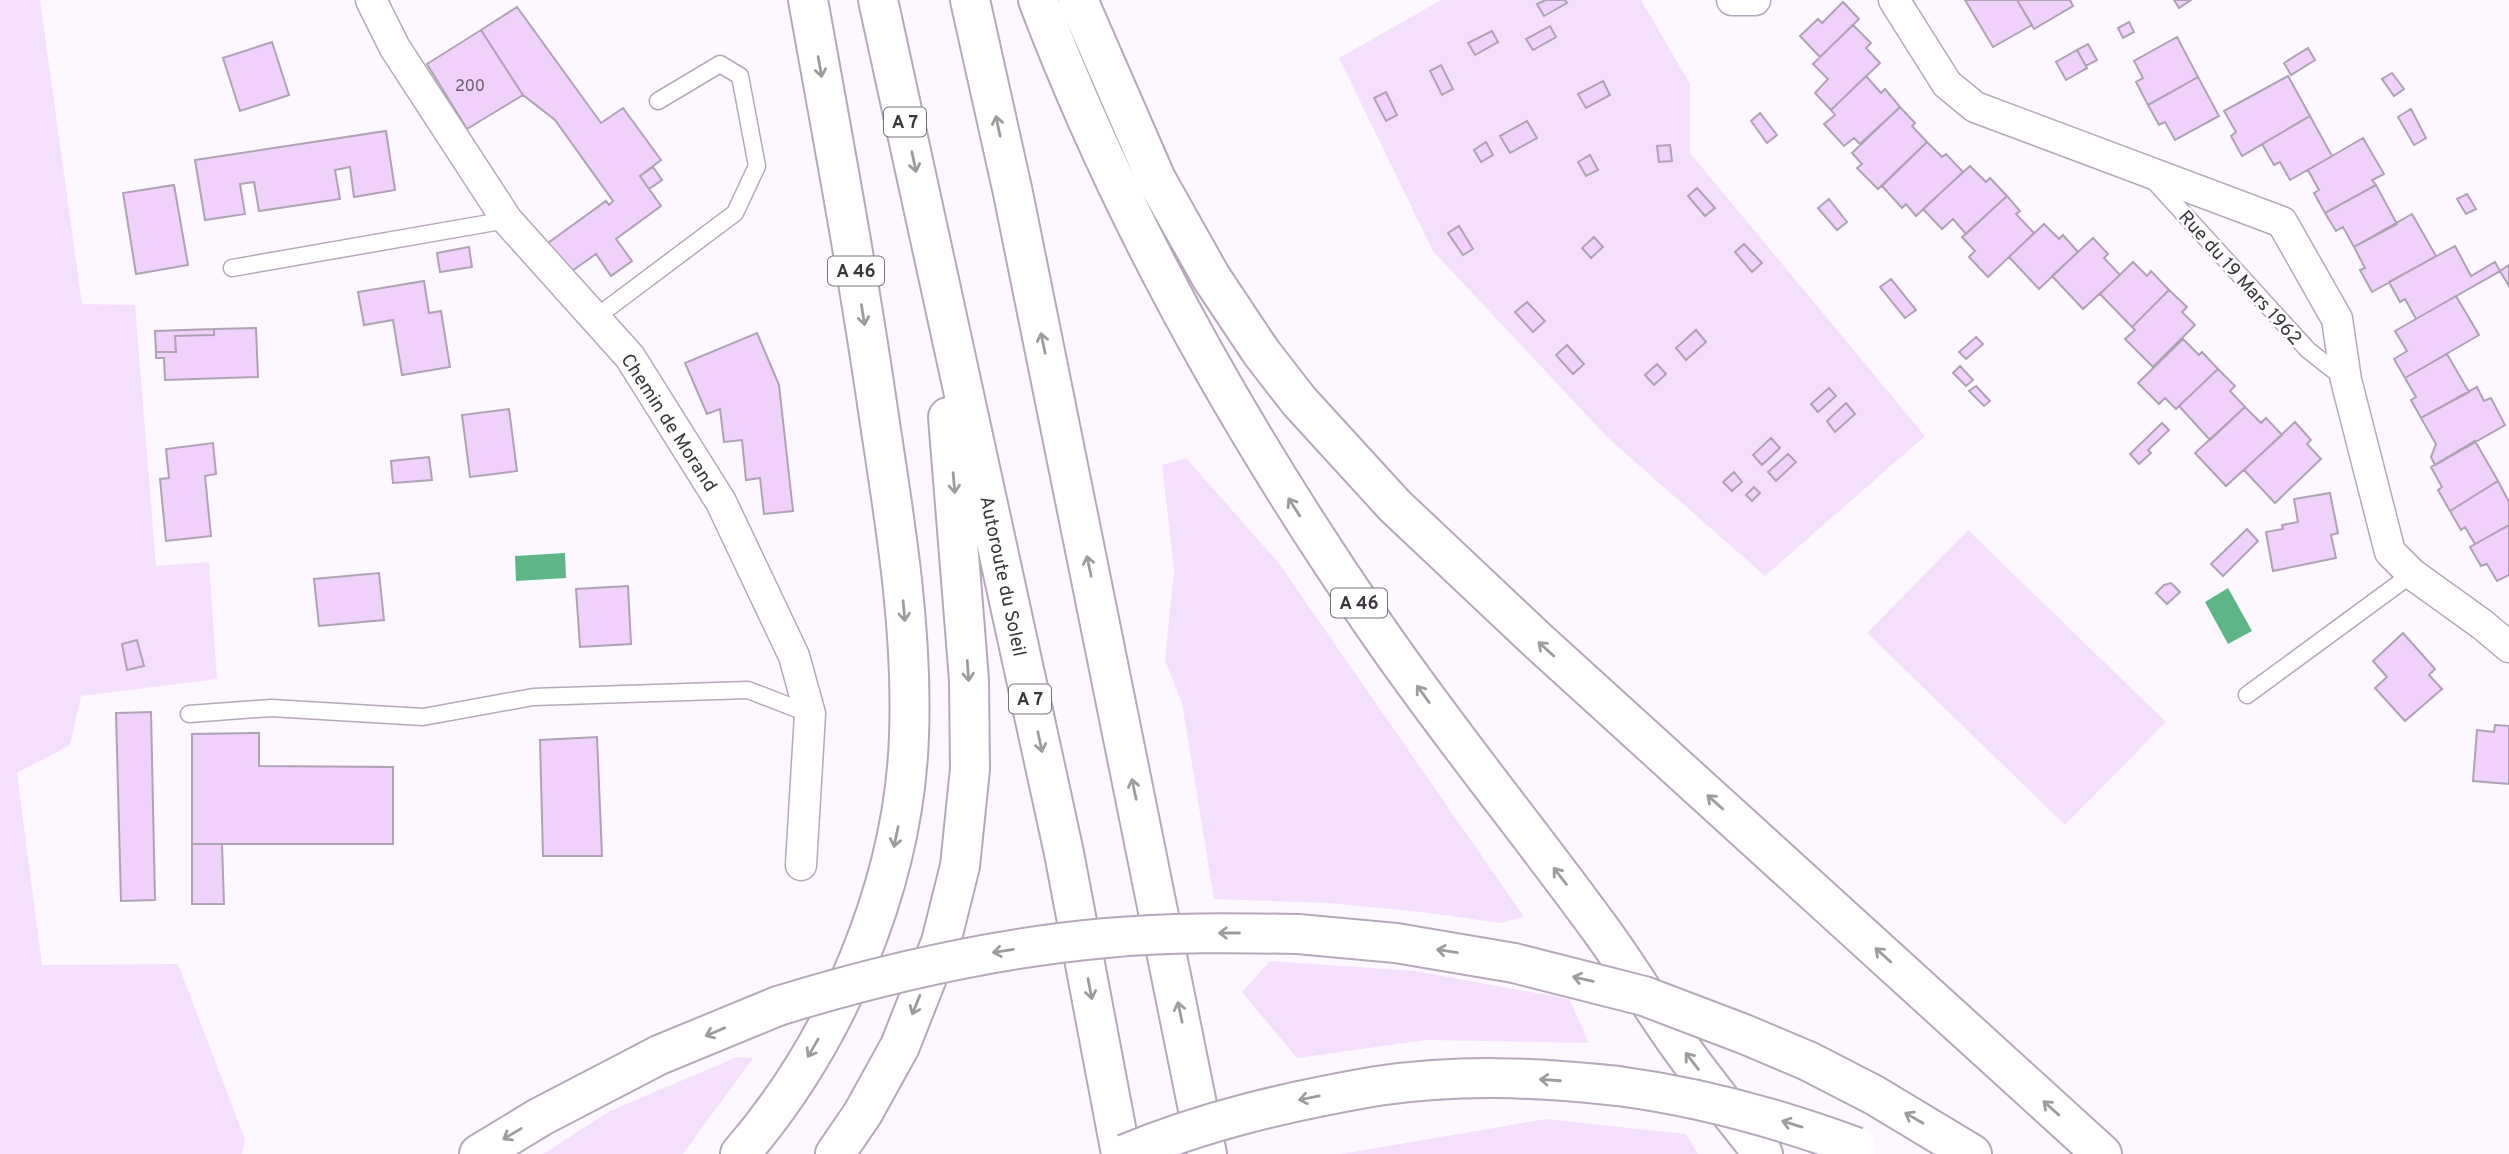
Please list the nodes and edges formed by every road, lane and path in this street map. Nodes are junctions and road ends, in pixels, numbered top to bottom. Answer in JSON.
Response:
{"nodes":[{"id":1,"x":371,"y":0,"type":"edge"},
{"id":2,"x":808,"y":0,"type":"edge"},
{"id":3,"x":878,"y":0,"type":"edge"},
{"id":4,"x":970,"y":0,"type":"edge"},
{"id":5,"x":1038,"y":0,"type":"edge"},
{"id":6,"x":1077,"y":0,"type":"edge"},
{"id":7,"x":1732,"y":0,"type":"edge"},
{"id":8,"x":1755,"y":0,"type":"edge"},
{"id":9,"x":1894,"y":0,"type":"edge"},
{"id":10,"x":658,"y":101,"type":"dead end"},
{"id":11,"x":2142,"y":168,"type":"junction"},
{"id":12,"x":508,"y":220,"type":"junction"},
{"id":13,"x":932,"y":245,"type":"junction"},
{"id":14,"x":232,"y":268,"type":"dead end"},
{"id":15,"x":595,"y":318,"type":"junction"},
{"id":16,"x":2346,"y":380,"type":"junction"},
{"id":17,"x":2412,"y":575,"type":"junction"},
{"id":18,"x":2509,"y":647,"type":"edge"},
{"id":19,"x":2246,"y":695,"type":"dead end"},
{"id":20,"x":189,"y":714,"type":"dead end"},
{"id":21,"x":810,"y":714,"type":"junction"},
{"id":22,"x":801,"y":865,"type":"dead end"},
{"id":23,"x":1864,"y":1151,"type":"edge"},
{"id":24,"x":478,"y":1154,"type":"edge"},
{"id":25,"x":740,"y":1154,"type":"edge"},
{"id":26,"x":835,"y":1154,"type":"edge"},
{"id":27,"x":1123,"y":1154,"type":"edge"},
{"id":28,"x":1207,"y":1154,"type":"edge"},
{"id":29,"x":1763,"y":1154,"type":"edge"},
{"id":30,"x":1972,"y":1154,"type":"edge"},
{"id":31,"x":2102,"y":1154,"type":"edge"}],
"edges":[{"from":1,"to":12,"type":"street","name":"Chemin de Morand"},
{"from":2,"to":25,"type":"highway","number":"A 46","one_way":true},
{"from":3,"to":13,"type":"highway","name":"Autoroute du Soleil","number":"A 7","one_way":true},
{"from":28,"to":4,"type":"highway","one_way":true},
{"from":29,"to":5,"type":"highway","number":"A 46","one_way":true},
{"from":31,"to":6,"type":"highway","one_way":true},
{"from":7,"to":8,"type":"street"},
{"from":9,"to":11,"type":"street","name":"Rue du 19 Mars 1962"},
{"from":10,"to":15,"type":"lane"},
{"from":11,"to":16,"type":"lane","name":"Rue du 19 Mars 1962"},
{"from":11,"to":16,"type":"street","name":"Rue du 19 Mars 1962"},
{"from":12,"to":14,"type":"lane"},
{"from":12,"to":15,"type":"street","name":"Chemin de Morand"},
{"from":13,"to":26,"type":"highway","one_way":true},
{"from":13,"to":27,"type":"highway","name":"Autoroute du Soleil","number":"A 7","one_way":true},
{"from":15,"to":21,"type":"street","name":"Chemin de Morand"},
{"from":16,"to":17,"type":"street","name":"Rue du 19 Mars 1962"},
{"from":17,"to":18,"type":"street","name":"Rue du 19 Mars 1962"},
{"from":17,"to":19,"type":"lane"},
{"from":20,"to":21,"type":"lane"},
{"from":21,"to":22,"type":"street","name":"Chemin de Morand"},
{"from":23,"to":27,"type":"highway","one_way":true,"bridge":true},
{"from":30,"to":24,"type":"highway","one_way":true,"bridge":true}]}
